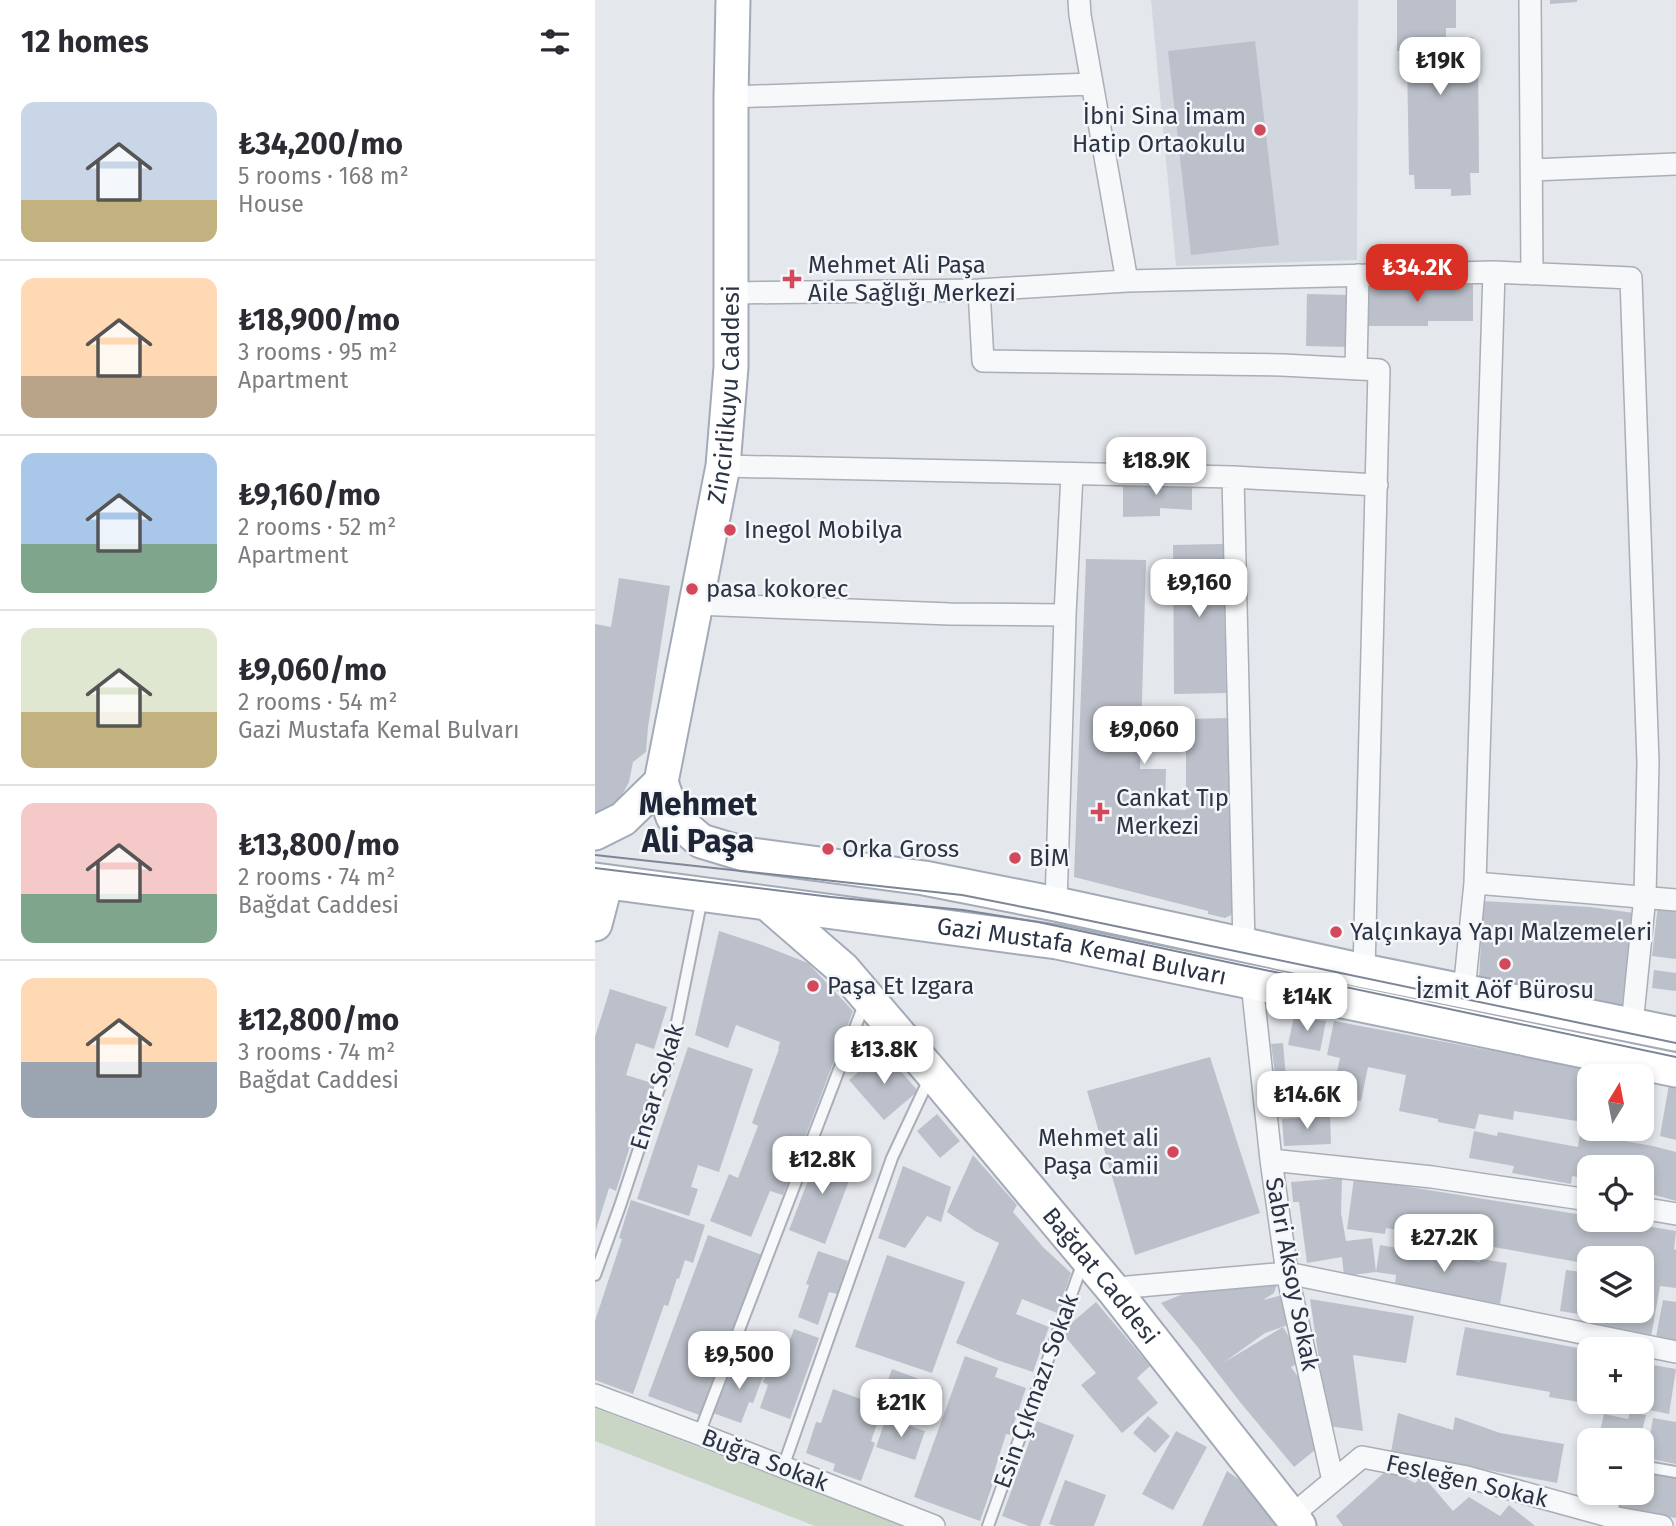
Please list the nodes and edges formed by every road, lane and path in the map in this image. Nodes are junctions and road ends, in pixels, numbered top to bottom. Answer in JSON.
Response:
{"nodes":[{"id":1,"x":733,"y":0,"type":"edge"},
{"id":2,"x":1079,"y":0,"type":"edge"},
{"id":3,"x":1530,"y":0,"type":"edge"},
{"id":4,"x":1092,"y":84,"type":"junction"},
{"id":5,"x":731,"y":97,"type":"junction"},
{"id":6,"x":1676,"y":164,"type":"edge"},
{"id":7,"x":1532,"y":170,"type":"junction"},
{"id":8,"x":1494,"y":272,"type":"junction"},
{"id":9,"x":1532,"y":274,"type":"junction"},
{"id":10,"x":1358,"y":275,"type":"junction"},
{"id":11,"x":1127,"y":281,"type":"junction"},
{"id":12,"x":979,"y":290,"type":"junction"},
{"id":13,"x":731,"y":293,"type":"junction"},
{"id":14,"x":1356,"y":369,"type":"junction"},
{"id":15,"x":723,"y":466,"type":"junction"},
{"id":16,"x":1072,"y":474,"type":"junction"},
{"id":17,"x":1233,"y":477,"type":"junction"},
{"id":18,"x":1377,"y":485,"type":"junction"},
{"id":19,"x":695,"y":604,"type":"junction"},
{"id":20,"x":1065,"y":615,"type":"junction"},
{"id":21,"x":661,"y":782,"type":"junction"},
{"id":22,"x":595,"y":833,"type":"edge"},
{"id":23,"x":744,"y":854,"type":"joint"},
{"id":24,"x":825,"y":865,"type":"junction"},
{"id":25,"x":601,"y":881,"type":"edge"},
{"id":26,"x":1475,"y":883,"type":"junction"},
{"id":27,"x":702,"y":895,"type":"junction"},
{"id":28,"x":1645,"y":896,"type":"junction"},
{"id":29,"x":1676,"y":900,"type":"edge"},
{"id":30,"x":768,"y":904,"type":"junction"},
{"id":31,"x":1056,"y":904,"type":"junction"},
{"id":32,"x":835,"y":911,"type":"junction"},
{"id":33,"x":595,"y":924,"type":"edge"},
{"id":34,"x":1244,"y":945,"type":"junction"},
{"id":35,"x":843,"y":969,"type":"junction"},
{"id":36,"x":1364,"y":971,"type":"junction"},
{"id":37,"x":1252,"y":983,"type":"junction"},
{"id":38,"x":1464,"y":991,"type":"junction"},
{"id":39,"x":866,"y":997,"type":"junction"},
{"id":40,"x":1632,"y":1025,"type":"junction"},
{"id":41,"x":1676,"y":1034,"type":"edge"},
{"id":42,"x":1676,"y":1070,"type":"edge"},
{"id":43,"x":932,"y":1073,"type":"junction"},
{"id":44,"x":1271,"y":1160,"type":"junction"},
{"id":45,"x":1577,"y":1198,"type":"edge"},
{"id":46,"x":1654,"y":1210,"type":"edge"},
{"id":47,"x":1676,"y":1214,"type":"edge"},
{"id":48,"x":1085,"y":1257,"type":"junction"},
{"id":49,"x":1287,"y":1273,"type":"junction"},
{"id":50,"x":595,"y":1275,"type":"edge"},
{"id":51,"x":1117,"y":1293,"type":"junction"},
{"id":52,"x":1676,"y":1352,"type":"edge"},
{"id":53,"x":595,"y":1395,"type":"edge"},
{"id":54,"x":699,"y":1434,"type":"junction"},
{"id":55,"x":783,"y":1467,"type":"junction"},
{"id":56,"x":1654,"y":1468,"type":"edge"},
{"id":57,"x":1676,"y":1472,"type":"edge"},
{"id":58,"x":1333,"y":1481,"type":"junction"},
{"id":59,"x":1611,"y":1521,"type":"edge"},
{"id":60,"x":1297,"y":1523,"type":"edge"},
{"id":61,"x":934,"y":1526,"type":"edge"},
{"id":62,"x":988,"y":1526,"type":"edge"},
{"id":63,"x":1662,"y":1526,"type":"edge"}],
"edges":[{"from":1,"to":5,"type":"main road","name":"Zincirlikuyu Caddesi"},
{"from":2,"to":4,"type":"street"},
{"from":3,"to":7,"type":"street"},
{"from":4,"to":5,"type":"street"},
{"from":4,"to":11,"type":"street"},
{"from":5,"to":13,"type":"main road","name":"Zincirlikuyu Caddesi"},
{"from":6,"to":7,"type":"street"},
{"from":7,"to":9,"type":"street"},
{"from":8,"to":9,"type":"street"},
{"from":8,"to":10,"type":"street"},
{"from":8,"to":26,"type":"street"},
{"from":9,"to":28,"type":"street"},
{"from":10,"to":11,"type":"street"},
{"from":10,"to":14,"type":"street"},
{"from":11,"to":12,"type":"street"},
{"from":12,"to":13,"type":"street"},
{"from":12,"to":14,"type":"street"},
{"from":13,"to":15,"type":"main road","name":"Zincirlikuyu Caddesi"},
{"from":14,"to":18,"type":"street"},
{"from":15,"to":16,"type":"street"},
{"from":15,"to":19,"type":"main road","name":"Zincirlikuyu Caddesi"},
{"from":16,"to":17,"type":"street"},
{"from":16,"to":20,"type":"street"},
{"from":17,"to":18,"type":"street"},
{"from":17,"to":34,"type":"street"},
{"from":18,"to":36,"type":"street"},
{"from":19,"to":20,"type":"street"},
{"from":19,"to":21,"type":"main road","name":"Zincirlikuyu Caddesi"},
{"from":20,"to":31,"type":"street"},
{"from":21,"to":22,"type":"main road"},
{"from":21,"to":23,"type":"main road","name":"Zincirlikuyu Caddesi"},
{"from":23,"to":24,"type":"main road","name":"Gazi Mustafa Kemal Bulvarı"},
{"from":24,"to":31,"type":"main road","name":"Gazi Mustafa Kemal Bulvarı"},
{"from":24,"to":32,"type":"main road"},
{"from":25,"to":27,"type":"main road","name":"Gazi Mustafa Kemal Bulvarı"},
{"from":25,"to":33,"type":"main road"},
{"from":26,"to":28,"type":"street"},
{"from":26,"to":38,"type":"street"},
{"from":27,"to":30,"type":"main road","name":"Gazi Mustafa Kemal Bulvarı"},
{"from":27,"to":50,"type":"lane","name":"Ensar Sokak"},
{"from":28,"to":29,"type":"street"},
{"from":28,"to":40,"type":"street"},
{"from":30,"to":32,"type":"main road","name":"Gazi Mustafa Kemal Bulvarı"},
{"from":30,"to":35,"type":"main road","name":"Bağdat Caddesi"},
{"from":31,"to":34,"type":"main road","name":"Gazi Mustafa Kemal Bulvarı"},
{"from":32,"to":35,"type":"main road"},
{"from":32,"to":37,"type":"main road","name":"Gazi Mustafa Kemal Bulvarı"},
{"from":34,"to":36,"type":"main road","name":"Gazi Mustafa Kemal Bulvarı"},
{"from":35,"to":39,"type":"main road","name":"Bağdat Caddesi"},
{"from":36,"to":38,"type":"main road","name":"Gazi Mustafa Kemal Bulvarı"},
{"from":37,"to":42,"type":"main road","name":"Gazi Mustafa Kemal Bulvarı"},
{"from":37,"to":44,"type":"street","name":"Sabri Aksoy Sokak"},
{"from":38,"to":40,"type":"main road","name":"Gazi Mustafa Kemal Bulvarı"},
{"from":39,"to":43,"type":"main road","name":"Bağdat Caddesi"},
{"from":39,"to":54,"type":"lane"},
{"from":40,"to":41,"type":"main road","name":"Gazi Mustafa Kemal Bulvarı"},
{"from":43,"to":48,"type":"main road","name":"Bağdat Caddesi"},
{"from":43,"to":55,"type":"lane"},
{"from":44,"to":45,"type":"street"},
{"from":44,"to":49,"type":"street","name":"Sabri Aksoy Sokak"},
{"from":46,"to":47,"type":"street"},
{"from":48,"to":51,"type":"main road","name":"Bağdat Caddesi"},
{"from":48,"to":62,"type":"lane","name":"Esin Çıkmazı Sokak"},
{"from":49,"to":51,"type":"street"},
{"from":49,"to":52,"type":"street"},
{"from":49,"to":58,"type":"street","name":"Sabri Aksoy Sokak"},
{"from":51,"to":60,"type":"main road","name":"Bağdat Caddesi"},
{"from":53,"to":54,"type":"street","name":"Buğra Sokak"},
{"from":54,"to":55,"type":"street","name":"Buğra Sokak"},
{"from":55,"to":61,"type":"street","name":"Buğra Sokak"},
{"from":56,"to":57,"type":"lane"},
{"from":58,"to":59,"type":"street","name":"Fesleğen Sokak"},
{"from":58,"to":60,"type":"street","name":"Fesleğen Sokak"},
{"from":59,"to":63,"type":"street","name":"Fesleğen Sokak"}]}
